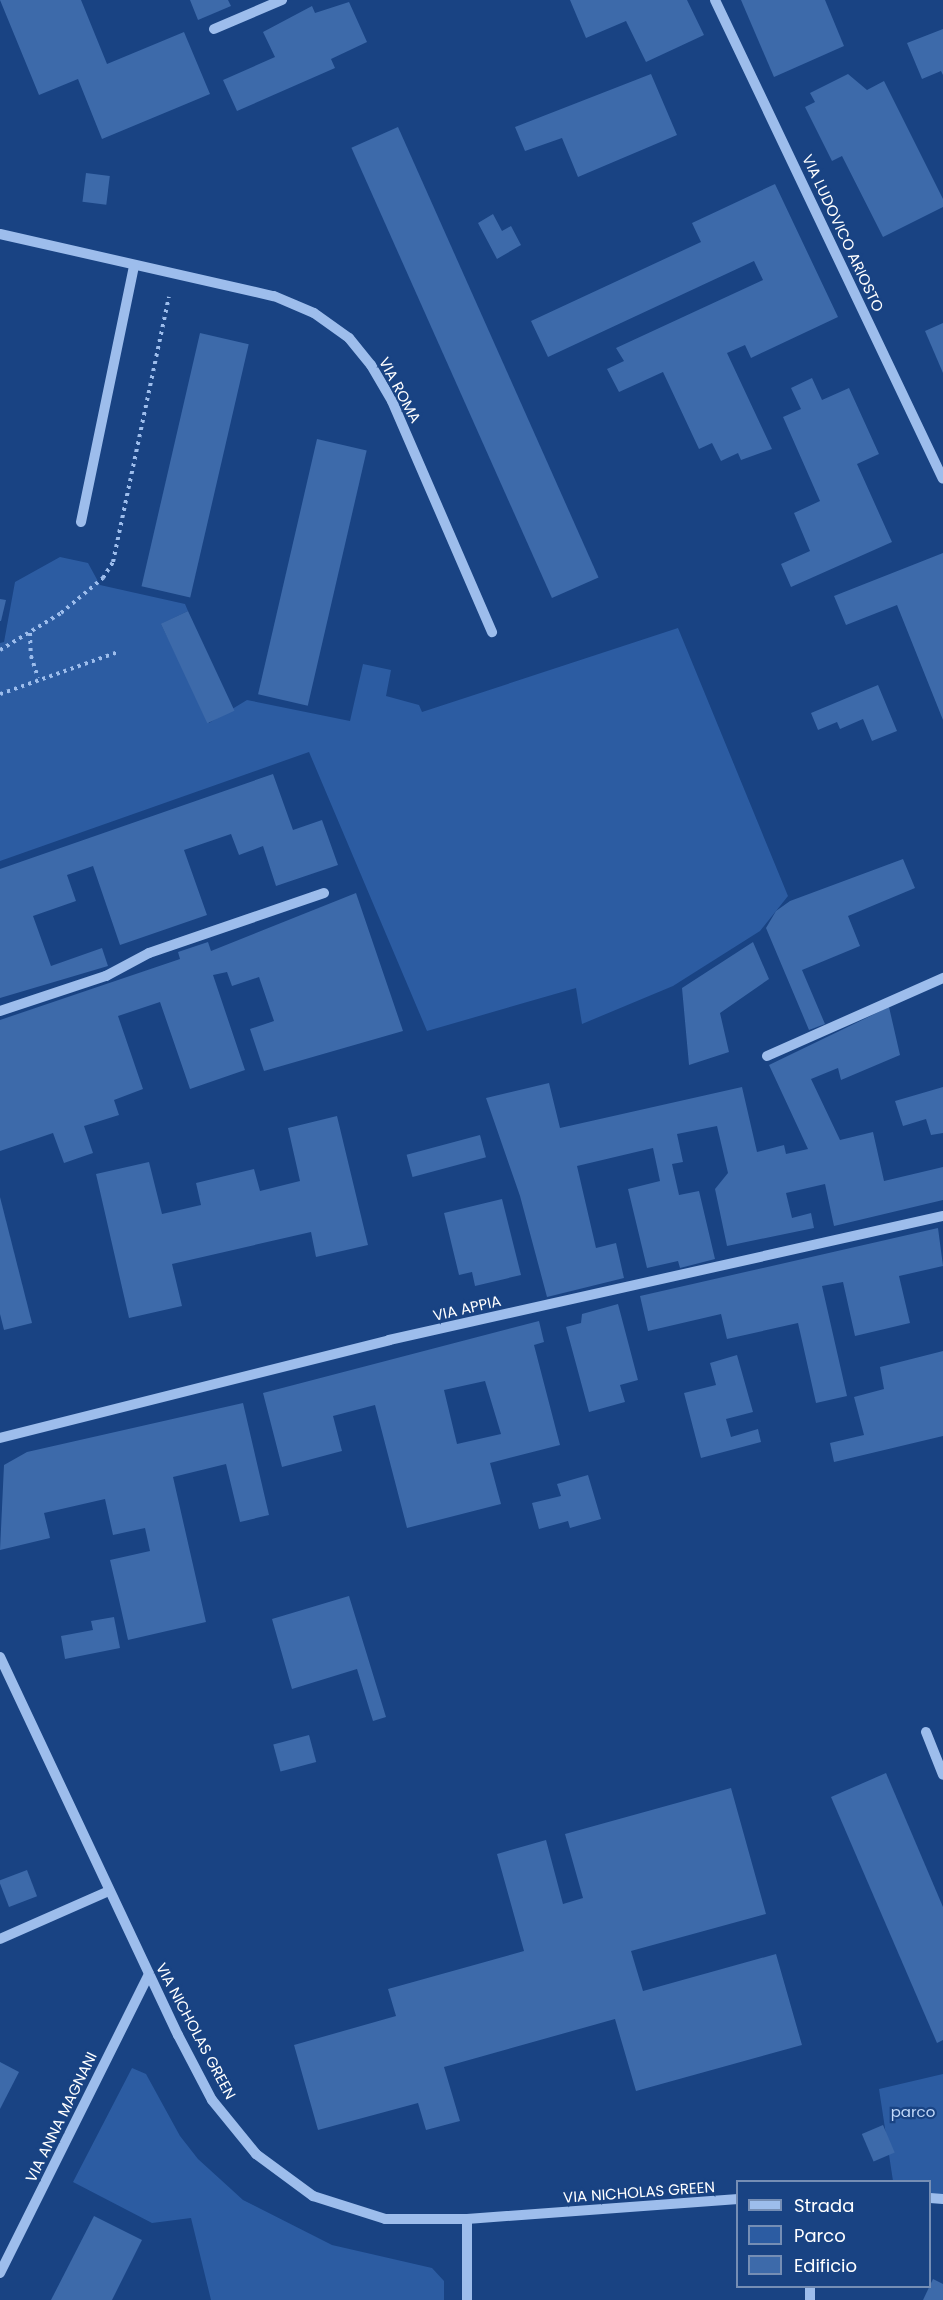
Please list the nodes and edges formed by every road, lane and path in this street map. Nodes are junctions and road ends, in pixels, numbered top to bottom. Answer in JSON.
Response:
{"nodes":[{"id":1,"x":282,"y":0,"type":"edge"},
{"id":2,"x":715,"y":0,"type":"edge"},
{"id":3,"x":214,"y":29,"type":"dead end"},
{"id":4,"x":0,"y":234,"type":"edge"},
{"id":5,"x":134,"y":265,"type":"junction"},
{"id":6,"x":943,"y":479,"type":"edge"},
{"id":7,"x":81,"y":522,"type":"dead end"},
{"id":8,"x":30,"y":632,"type":"dead end"},
{"id":9,"x":492,"y":632,"type":"dead end"},
{"id":10,"x":118,"y":652,"type":"dead end"},
{"id":11,"x":38,"y":678,"type":"junction"},
{"id":12,"x":0,"y":694,"type":"edge"},
{"id":13,"x":324,"y":893,"type":"dead end"},
{"id":14,"x":943,"y":978,"type":"edge"},
{"id":15,"x":0,"y":1011,"type":"edge"},
{"id":16,"x":767,"y":1056,"type":"dead end"},
{"id":17,"x":943,"y":1216,"type":"edge"},
{"id":18,"x":0,"y":1438,"type":"edge"},
{"id":19,"x":0,"y":1657,"type":"edge"},
{"id":20,"x":926,"y":1732,"type":"dead end"},
{"id":21,"x":943,"y":1774,"type":"edge"},
{"id":22,"x":109,"y":1890,"type":"junction"},
{"id":23,"x":0,"y":1939,"type":"edge"},
{"id":24,"x":149,"y":1974,"type":"junction"},
{"id":25,"x":736,"y":2199,"type":"edge"},
{"id":26,"x":467,"y":2219,"type":"junction"},
{"id":27,"x":0,"y":2273,"type":"edge"},
{"id":28,"x":467,"y":2300,"type":"edge"}],
"edges":[{"from":1,"to":3,"type":"street"},
{"from":2,"to":6,"type":"street","name":"VIA LUDOVICO ARIOSTO"},
{"from":4,"to":5,"type":"street","name":"VIA ROMA"},
{"from":5,"to":7,"type":"street"},
{"from":5,"to":9,"type":"street","name":"VIA ROMA"},
{"from":8,"to":11,"type":"path"},
{"from":10,"to":11,"type":"path"},
{"from":11,"to":12,"type":"path"},
{"from":13,"to":15,"type":"street"},
{"from":14,"to":16,"type":"street"},
{"from":17,"to":18,"type":"street","name":"VIA APPIA"},
{"from":19,"to":22,"type":"street","name":"VIA NICHOLAS GREEN"},
{"from":20,"to":21,"type":"street"},
{"from":22,"to":23,"type":"street"},
{"from":22,"to":24,"type":"street","name":"VIA NICHOLAS GREEN"},
{"from":24,"to":26,"type":"street","name":"VIA NICHOLAS GREEN"},
{"from":24,"to":27,"type":"street","name":"VIA ANNA MAGNANI"},
{"from":25,"to":26,"type":"street","name":"VIA NICHOLAS GREEN"},
{"from":26,"to":28,"type":"street"}]}
